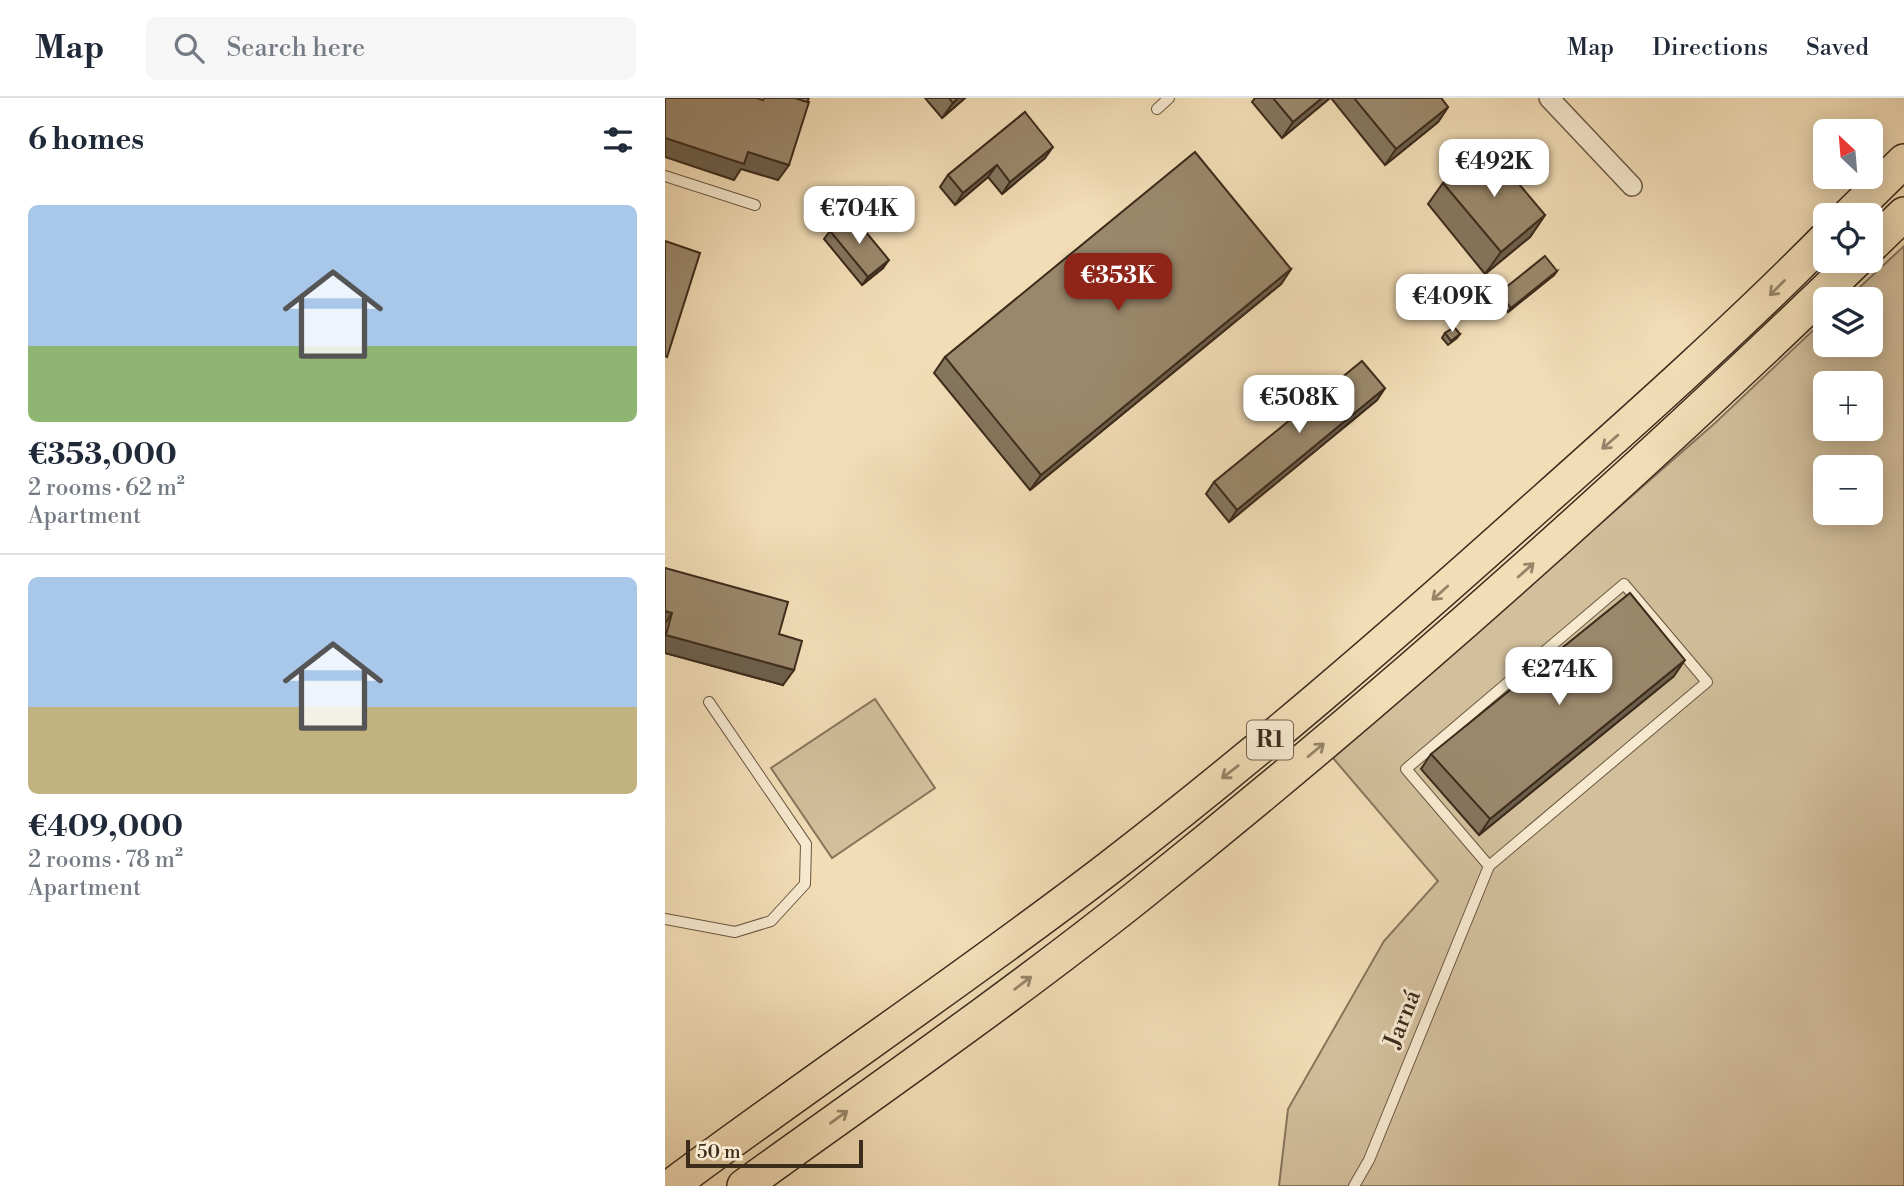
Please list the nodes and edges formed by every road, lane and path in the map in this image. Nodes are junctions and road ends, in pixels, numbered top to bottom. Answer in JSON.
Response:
{"nodes":[{"id":1,"x":1169,"y":98,"type":"edge"},
{"id":2,"x":1549,"y":98,"type":"edge"},
{"id":3,"x":1157,"y":109,"type":"dead end"},
{"id":4,"x":1904,"y":161,"type":"edge"},
{"id":5,"x":665,"y":176,"type":"edge"},
{"id":6,"x":1632,"y":186,"type":"dead end"},
{"id":7,"x":1861,"y":203,"type":"edge"},
{"id":8,"x":755,"y":205,"type":"dead end"},
{"id":9,"x":1904,"y":214,"type":"edge"},
{"id":10,"x":1883,"y":234,"type":"edge"},
{"id":11,"x":1813,"y":251,"type":"edge"},
{"id":12,"x":1844,"y":273,"type":"edge"},
{"id":13,"x":709,"y":702,"type":"dead end"},
{"id":14,"x":1489,"y":866,"type":"junction"},
{"id":15,"x":665,"y":919,"type":"edge"},
{"id":16,"x":671,"y":1186,"type":"edge"},
{"id":17,"x":744,"y":1186,"type":"edge"},
{"id":18,"x":1354,"y":1186,"type":"edge"}],
"edges":[{"from":1,"to":3,"type":"lane"},
{"from":2,"to":6,"type":"street"},
{"from":4,"to":7,"type":"highway"},
{"from":5,"to":8,"type":"lane"},
{"from":9,"to":10,"type":"highway"},
{"from":11,"to":16,"type":"highway","number":"R1","one_way":true},
{"from":17,"to":12,"type":"highway","number":"R1","one_way":true},
{"from":13,"to":15,"type":"lane"},
{"from":14,"to":14,"type":"lane"},
{"from":14,"to":18,"type":"lane","name":"Jarná"}]}
